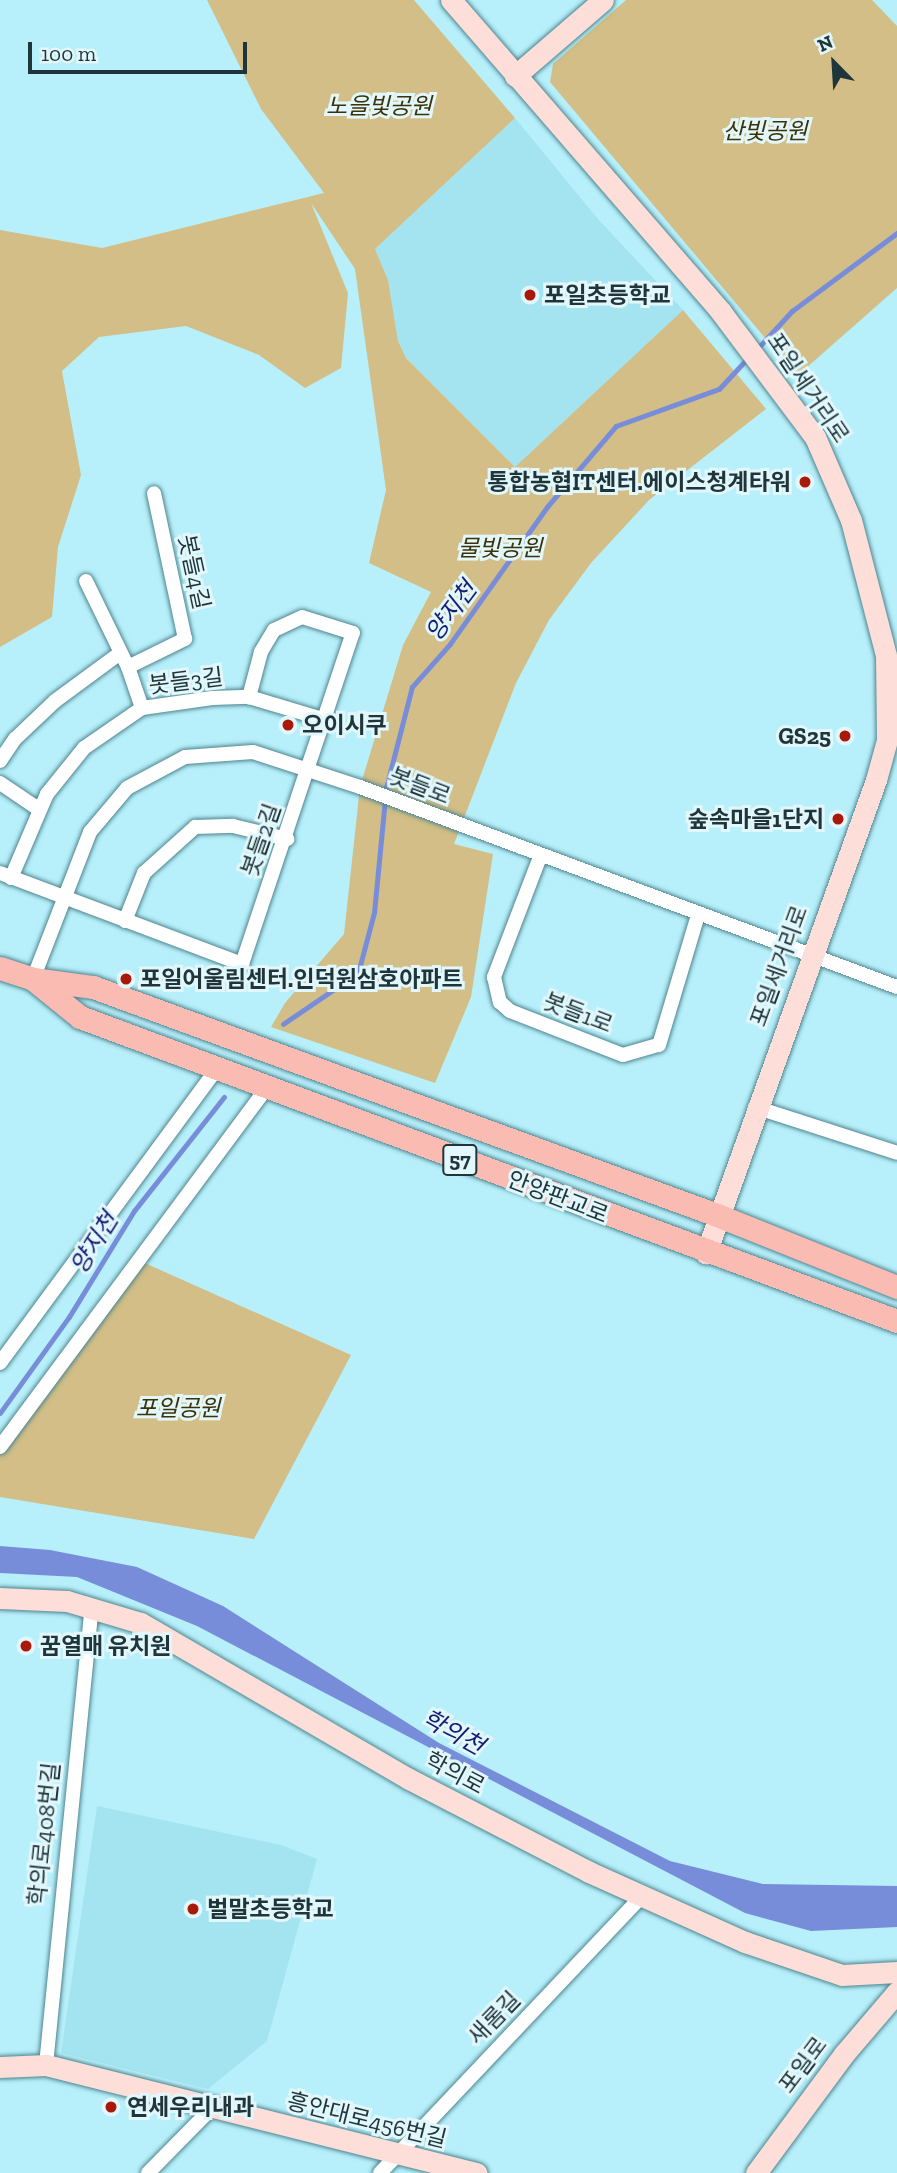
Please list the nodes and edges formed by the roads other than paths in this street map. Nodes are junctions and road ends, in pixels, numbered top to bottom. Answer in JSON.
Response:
{"nodes":[{"id":1,"x":451,"y":0,"type":"edge"},
{"id":2,"x":603,"y":0,"type":"edge"},
{"id":3,"x":515,"y":76,"type":"junction"},
{"id":4,"x":154,"y":493,"type":"dead end"},
{"id":5,"x":86,"y":582,"type":"dead end"},
{"id":6,"x":119,"y":654,"type":"junction"},
{"id":7,"x":128,"y":667,"type":"junction"},
{"id":8,"x":249,"y":697,"type":"junction"},
{"id":9,"x":892,"y":707,"type":"edge"},
{"id":10,"x":142,"y":708,"type":"junction"},
{"id":11,"x":326,"y":720,"type":"junction"},
{"id":12,"x":0,"y":761,"type":"edge"},
{"id":13,"x":309,"y":769,"type":"junction"},
{"id":14,"x":0,"y":783,"type":"edge"},
{"id":15,"x":40,"y":810,"type":"junction"},
{"id":16,"x":287,"y":839,"type":"junction"},
{"id":17,"x":540,"y":857,"type":"junction"},
{"id":18,"x":6,"y":875,"type":"edge"},
{"id":19,"x":65,"y":899,"type":"junction"},
{"id":20,"x":698,"y":915,"type":"junction"},
{"id":21,"x":125,"y":921,"type":"junction"},
{"id":22,"x":812,"y":953,"type":"junction"},
{"id":23,"x":0,"y":968,"type":"edge"},
{"id":24,"x":33,"y":979,"type":"junction"},
{"id":25,"x":897,"y":987,"type":"edge"},
{"id":26,"x":217,"y":1069,"type":"junction"},
{"id":27,"x":267,"y":1088,"type":"junction"},
{"id":28,"x":755,"y":1107,"type":"junction"},
{"id":29,"x":897,"y":1153,"type":"edge"},
{"id":30,"x":717,"y":1215,"type":"junction"},
{"id":31,"x":706,"y":1252,"type":"junction"},
{"id":32,"x":897,"y":1287,"type":"edge"},
{"id":33,"x":897,"y":1321,"type":"edge"},
{"id":34,"x":0,"y":1363,"type":"edge"},
{"id":35,"x":0,"y":1447,"type":"edge"},
{"id":36,"x":0,"y":1598,"type":"edge"},
{"id":37,"x":92,"y":1608,"type":"junction"},
{"id":38,"x":642,"y":1896,"type":"junction"},
{"id":39,"x":897,"y":1972,"type":"edge"},
{"id":40,"x":897,"y":1992,"type":"edge"},
{"id":41,"x":46,"y":2065,"type":"junction"},
{"id":42,"x":0,"y":2067,"type":"edge"},
{"id":43,"x":211,"y":2109,"type":"junction"},
{"id":44,"x":395,"y":2154,"type":"junction"},
{"id":45,"x":148,"y":2173,"type":"edge"},
{"id":46,"x":380,"y":2173,"type":"edge"},
{"id":47,"x":477,"y":2173,"type":"edge"},
{"id":48,"x":756,"y":2173,"type":"edge"}],
"edges":[{"from":1,"to":3,"type":"street","name":"포일세거리로"},
{"from":2,"to":3,"type":"street"},
{"from":3,"to":9,"type":"street","name":"포일세거리로"},
{"from":4,"to":7,"type":"street","name":"봇들4길"},
{"from":5,"to":6,"type":"street"},
{"from":6,"to":7,"type":"street"},
{"from":6,"to":12,"type":"street"},
{"from":7,"to":10,"type":"street"},
{"from":8,"to":10,"type":"street","name":"봇들3길"},
{"from":8,"to":11,"type":"street","name":"봇들3길"},
{"from":8,"to":11,"type":"street","name":"봇들2길"},
{"from":9,"to":22,"type":"street","name":"포일세거리로"},
{"from":10,"to":15,"type":"street","name":"봇들3길"},
{"from":11,"to":13,"type":"street","name":"봇들2길"},
{"from":13,"to":16,"type":"street","name":"봇들2길"},
{"from":13,"to":17,"type":"street","name":"봇들로"},
{"from":13,"to":19,"type":"street","name":"봇들로"},
{"from":14,"to":15,"type":"street"},
{"from":15,"to":18,"type":"street","name":"봇들3길"},
{"from":16,"to":21,"type":"street"},
{"from":16,"to":21,"type":"street","name":"봇들2길"},
{"from":17,"to":20,"type":"street","name":"봇들로"},
{"from":17,"to":20,"type":"street","name":"봇들1로"},
{"from":18,"to":19,"type":"street","name":"봇들2길"},
{"from":19,"to":21,"type":"street","name":"봇들2길"},
{"from":19,"to":24,"type":"street","name":"봇들로"},
{"from":20,"to":22,"type":"street","name":"봇들로"},
{"from":22,"to":25,"type":"street","name":"봇들로"},
{"from":22,"to":28,"type":"street","name":"포일세거리로"},
{"from":23,"to":24,"type":"main road","name":"안양판교로","number":"57"},
{"from":24,"to":26,"type":"main road","name":"안양판교로","number":"57"},
{"from":24,"to":30,"type":"main road","name":"안양판교로","number":"57"},
{"from":26,"to":27,"type":"main road","name":"안양판교로","number":"57"},
{"from":26,"to":34,"type":"street"},
{"from":27,"to":31,"type":"main road","name":"안양판교로","number":"57"},
{"from":27,"to":35,"type":"street"},
{"from":28,"to":29,"type":"street"},
{"from":28,"to":30,"type":"street","name":"포일세거리로"},
{"from":30,"to":31,"type":"street","name":"포일세거리로"},
{"from":30,"to":32,"type":"main road","name":"안양판교로","number":"57"},
{"from":31,"to":33,"type":"main road","name":"안양판교로","number":"57"},
{"from":36,"to":37,"type":"street","name":"학의로"},
{"from":37,"to":38,"type":"street","name":"학의로"},
{"from":37,"to":41,"type":"street","name":"학의로408번길"},
{"from":38,"to":39,"type":"street","name":"학의로"},
{"from":38,"to":44,"type":"street","name":"새롬길"},
{"from":40,"to":48,"type":"street","name":"포일로"},
{"from":41,"to":42,"type":"street","name":"흥안대로456번길"},
{"from":41,"to":43,"type":"street","name":"흥안대로456번길"},
{"from":43,"to":44,"type":"street","name":"흥안대로456번길"},
{"from":43,"to":45,"type":"street"},
{"from":44,"to":46,"type":"street","name":"새롬길"},
{"from":44,"to":47,"type":"street","name":"흥안대로456번길"}]}
